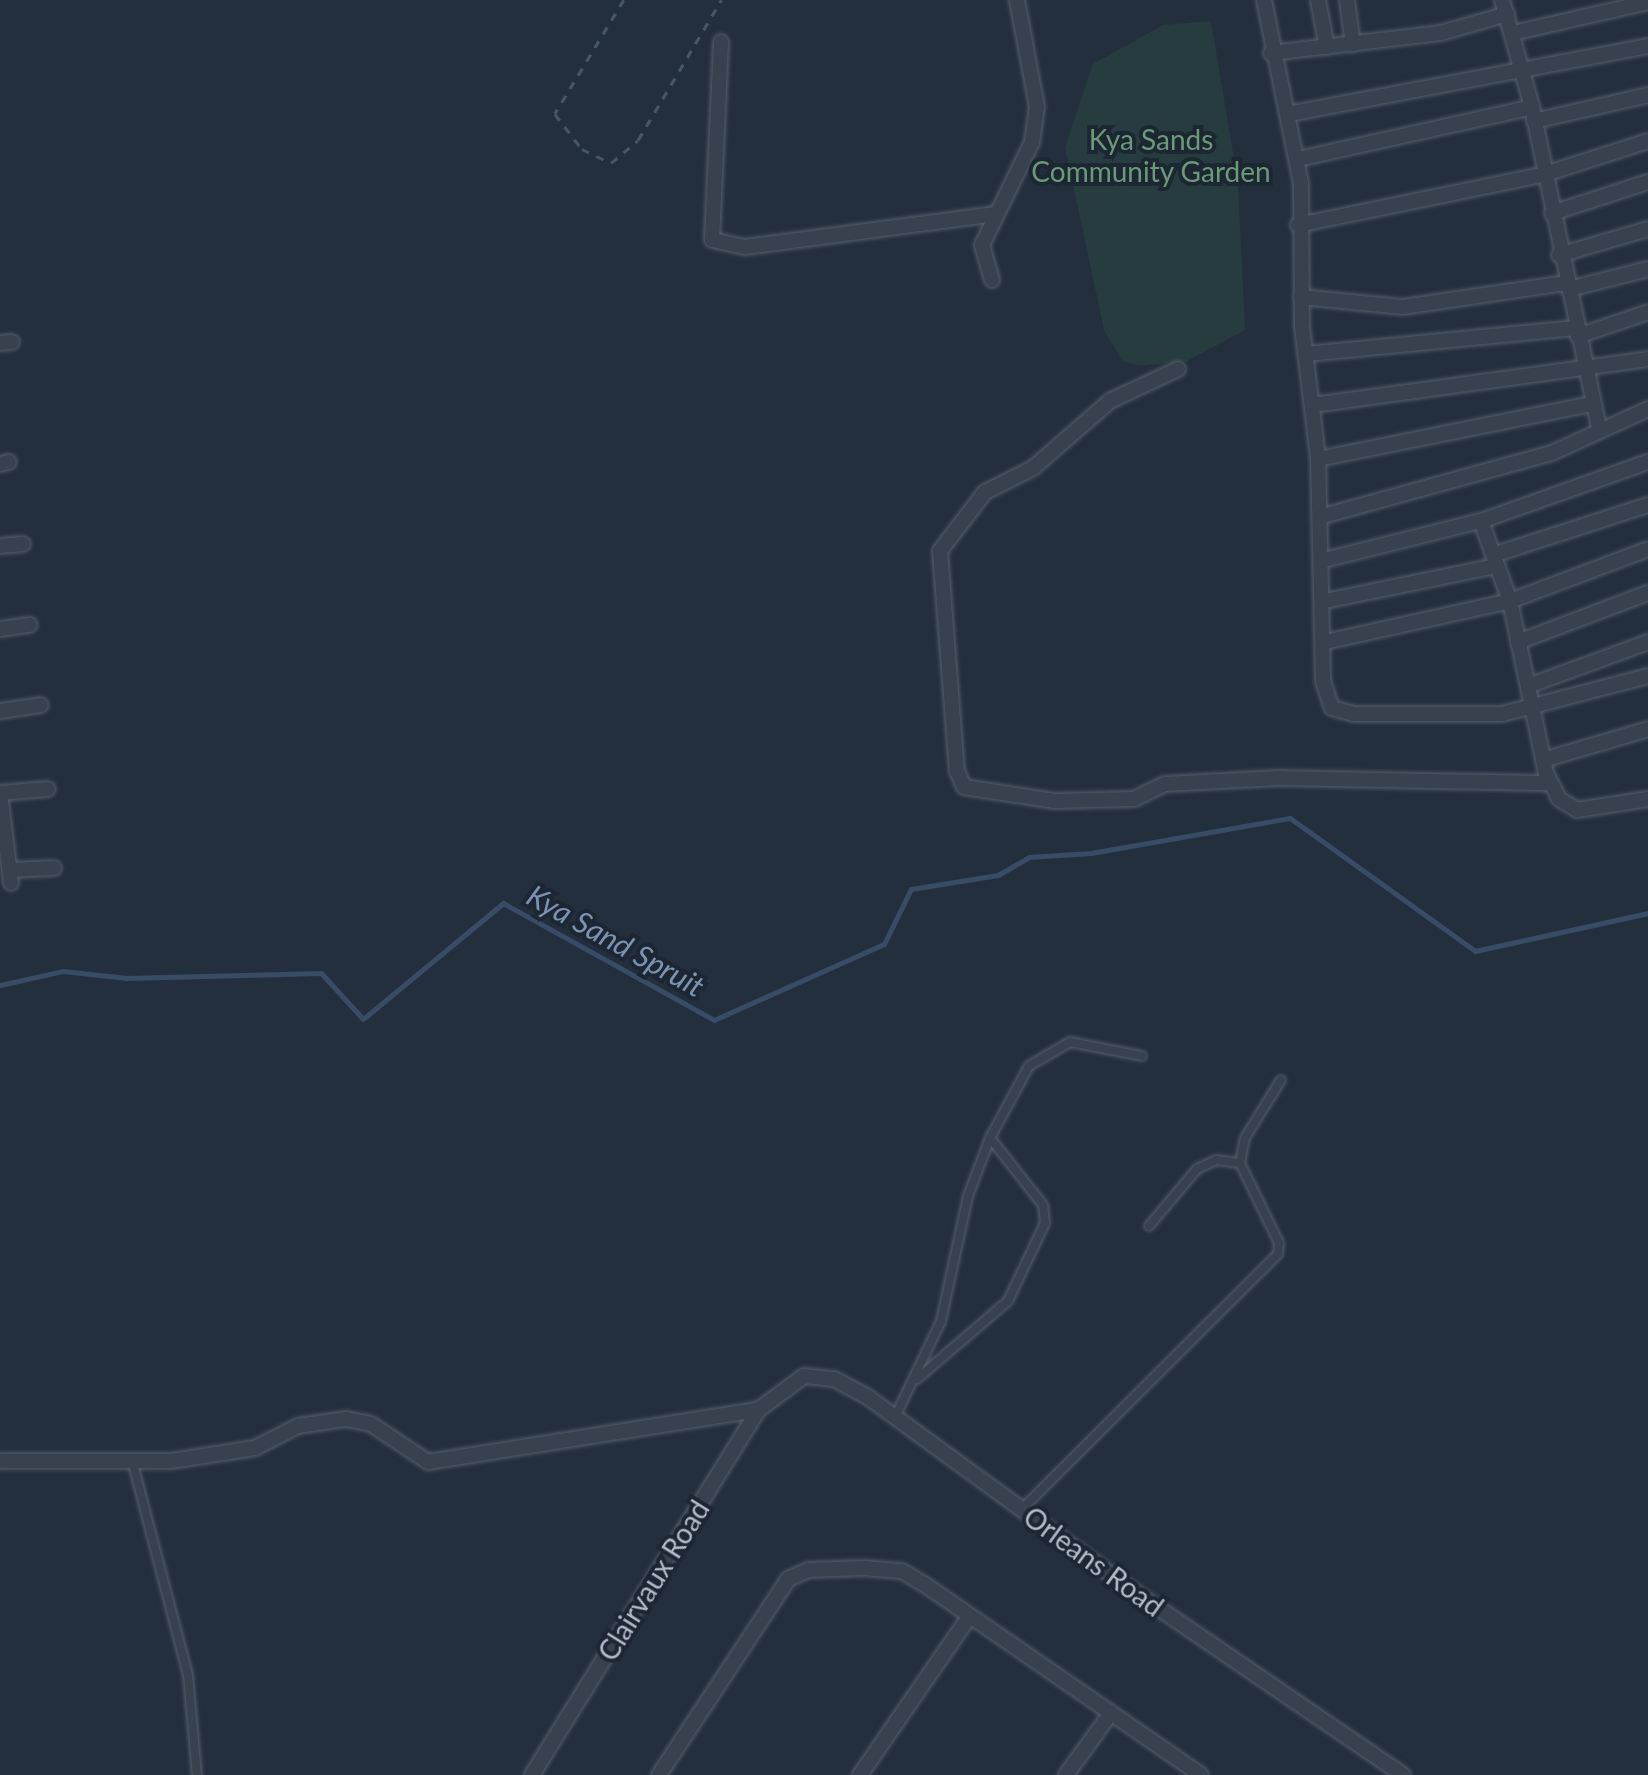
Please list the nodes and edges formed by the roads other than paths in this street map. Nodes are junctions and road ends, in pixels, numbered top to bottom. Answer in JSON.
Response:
{"nodes":[{"id":1,"x":1017,"y":0,"type":"edge"},
{"id":2,"x":1264,"y":0,"type":"edge"},
{"id":3,"x":1318,"y":0,"type":"edge"},
{"id":4,"x":1347,"y":0,"type":"edge"},
{"id":5,"x":1648,"y":2,"type":"edge"},
{"id":6,"x":1504,"y":7,"type":"edge"},
{"id":7,"x":1513,"y":32,"type":"junction"},
{"id":8,"x":721,"y":42,"type":"dead end"},
{"id":9,"x":1353,"y":44,"type":"junction"},
{"id":10,"x":1648,"y":46,"type":"edge"},
{"id":11,"x":1327,"y":47,"type":"junction"},
{"id":12,"x":1271,"y":53,"type":"junction"},
{"id":13,"x":1521,"y":70,"type":"junction"},
{"id":14,"x":1648,"y":96,"type":"edge"},
{"id":15,"x":1288,"y":114,"type":"junction"},
{"id":16,"x":1533,"y":114,"type":"junction"},
{"id":17,"x":1648,"y":141,"type":"edge"},
{"id":18,"x":1298,"y":159,"type":"junction"},
{"id":19,"x":1542,"y":175,"type":"junction"},
{"id":20,"x":1648,"y":182,"type":"edge"},
{"id":21,"x":1552,"y":213,"type":"junction"},
{"id":22,"x":994,"y":214,"type":"junction"},
{"id":23,"x":1298,"y":225,"type":"junction"},
{"id":24,"x":1648,"y":229,"type":"edge"},
{"id":25,"x":1559,"y":256,"type":"junction"},
{"id":26,"x":1648,"y":269,"type":"edge"},
{"id":27,"x":992,"y":280,"type":"dead end"},
{"id":28,"x":1568,"y":286,"type":"junction"},
{"id":29,"x":1301,"y":298,"type":"junction"},
{"id":30,"x":1648,"y":312,"type":"edge"},
{"id":31,"x":1577,"y":332,"type":"junction"},
{"id":32,"x":1306,"y":354,"type":"junction"},
{"id":33,"x":1648,"y":359,"type":"edge"},
{"id":34,"x":1584,"y":368,"type":"junction"},
{"id":35,"x":1178,"y":369,"type":"dead end"},
{"id":36,"x":1591,"y":404,"type":"junction"},
{"id":37,"x":1313,"y":405,"type":"junction"},
{"id":38,"x":1648,"y":409,"type":"edge"},
{"id":39,"x":1599,"y":429,"type":"junction"},
{"id":40,"x":1318,"y":459,"type":"junction"},
{"id":41,"x":1648,"y":462,"type":"edge"},
{"id":42,"x":1648,"y":505,"type":"edge"},
{"id":43,"x":1323,"y":516,"type":"junction"},
{"id":44,"x":1481,"y":522,"type":"junction"},
{"id":45,"x":23,"y":544,"type":"dead end"},
{"id":46,"x":0,"y":546,"type":"edge"},
{"id":47,"x":1648,"y":548,"type":"edge"},
{"id":48,"x":1324,"y":560,"type":"junction"},
{"id":49,"x":1494,"y":561,"type":"junction"},
{"id":50,"x":1648,"y":593,"type":"edge"},
{"id":51,"x":1325,"y":601,"type":"junction"},
{"id":52,"x":1510,"y":602,"type":"junction"},
{"id":53,"x":30,"y":625,"type":"dead end"},
{"id":54,"x":0,"y":629,"type":"edge"},
{"id":55,"x":1326,"y":642,"type":"junction"},
{"id":56,"x":1518,"y":642,"type":"junction"},
{"id":57,"x":1648,"y":642,"type":"edge"},
{"id":58,"x":1648,"y":676,"type":"edge"},
{"id":59,"x":1528,"y":686,"type":"junction"},
{"id":60,"x":40,"y":705,"type":"dead end"},
{"id":61,"x":1533,"y":709,"type":"junction"},
{"id":62,"x":0,"y":711,"type":"edge"},
{"id":63,"x":1648,"y":729,"type":"edge"},
{"id":64,"x":1543,"y":760,"type":"junction"},
{"id":65,"x":1550,"y":783,"type":"junction"},
{"id":66,"x":48,"y":789,"type":"dead end"},
{"id":67,"x":0,"y":794,"type":"edge"},
{"id":68,"x":1648,"y":798,"type":"edge"},
{"id":69,"x":1,"y":817,"type":"edge"},
{"id":70,"x":54,"y":868,"type":"dead end"},
{"id":71,"x":1142,"y":1056,"type":"dead end"},
{"id":72,"x":1281,"y":1080,"type":"dead end"},
{"id":73,"x":990,"y":1138,"type":"junction"},
{"id":74,"x":1240,"y":1163,"type":"junction"},
{"id":75,"x":1149,"y":1226,"type":"dead end"},
{"id":76,"x":914,"y":1382,"type":"junction"},
{"id":77,"x":779,"y":1389,"type":"joint"},
{"id":78,"x":758,"y":1410,"type":"junction"},
{"id":79,"x":895,"y":1417,"type":"junction"},
{"id":80,"x":0,"y":1462,"type":"edge"},
{"id":81,"x":133,"y":1464,"type":"junction"},
{"id":82,"x":1021,"y":1510,"type":"junction"},
{"id":83,"x":969,"y":1616,"type":"junction"},
{"id":84,"x":1111,"y":1713,"type":"junction"},
{"id":85,"x":197,"y":1775,"type":"edge"},
{"id":86,"x":532,"y":1775,"type":"edge"},
{"id":87,"x":659,"y":1775,"type":"edge"},
{"id":88,"x":860,"y":1775,"type":"edge"},
{"id":89,"x":1066,"y":1775,"type":"edge"},
{"id":90,"x":1202,"y":1775,"type":"edge"},
{"id":91,"x":1403,"y":1775,"type":"edge"}],
"edges":[{"from":1,"to":22,"type":"street"},
{"from":2,"to":12,"type":"street"},
{"from":3,"to":11,"type":"street"},
{"from":4,"to":9,"type":"street"},
{"from":5,"to":7,"type":"street"},
{"from":6,"to":7,"type":"street"},
{"from":6,"to":9,"type":"street"},
{"from":7,"to":13,"type":"street"},
{"from":8,"to":22,"type":"street"},
{"from":9,"to":11,"type":"street"},
{"from":10,"to":13,"type":"street"},
{"from":11,"to":12,"type":"street"},
{"from":12,"to":15,"type":"street"},
{"from":13,"to":15,"type":"street"},
{"from":13,"to":16,"type":"street"},
{"from":14,"to":16,"type":"street"},
{"from":15,"to":18,"type":"street"},
{"from":16,"to":18,"type":"street"},
{"from":16,"to":19,"type":"street"},
{"from":17,"to":19,"type":"street"},
{"from":18,"to":23,"type":"street"},
{"from":19,"to":21,"type":"street"},
{"from":19,"to":23,"type":"street"},
{"from":20,"to":21,"type":"street"},
{"from":21,"to":25,"type":"street"},
{"from":22,"to":27,"type":"street"},
{"from":23,"to":29,"type":"street"},
{"from":24,"to":25,"type":"street"},
{"from":25,"to":28,"type":"street"},
{"from":26,"to":28,"type":"street"},
{"from":28,"to":29,"type":"street"},
{"from":28,"to":31,"type":"street"},
{"from":29,"to":32,"type":"street"},
{"from":30,"to":31,"type":"street"},
{"from":31,"to":32,"type":"street"},
{"from":31,"to":34,"type":"street"},
{"from":32,"to":37,"type":"street"},
{"from":33,"to":34,"type":"street"},
{"from":34,"to":36,"type":"street"},
{"from":34,"to":37,"type":"street"},
{"from":35,"to":65,"type":"street"},
{"from":36,"to":39,"type":"street"},
{"from":36,"to":40,"type":"street"},
{"from":37,"to":40,"type":"street"},
{"from":38,"to":39,"type":"street"},
{"from":39,"to":43,"type":"street"},
{"from":40,"to":43,"type":"street"},
{"from":41,"to":44,"type":"street"},
{"from":42,"to":49,"type":"street"},
{"from":43,"to":48,"type":"street"},
{"from":44,"to":48,"type":"street"},
{"from":44,"to":49,"type":"street"},
{"from":45,"to":46,"type":"street"},
{"from":47,"to":52,"type":"street"},
{"from":48,"to":51,"type":"street"},
{"from":49,"to":51,"type":"street"},
{"from":49,"to":52,"type":"street"},
{"from":50,"to":56,"type":"street"},
{"from":51,"to":55,"type":"street"},
{"from":52,"to":55,"type":"street"},
{"from":52,"to":56,"type":"street"},
{"from":53,"to":54,"type":"street"},
{"from":55,"to":61,"type":"street"},
{"from":56,"to":59,"type":"street"},
{"from":57,"to":59,"type":"street"},
{"from":58,"to":61,"type":"street"},
{"from":59,"to":61,"type":"street"},
{"from":60,"to":62,"type":"street"},
{"from":61,"to":64,"type":"street"},
{"from":63,"to":64,"type":"street"},
{"from":64,"to":65,"type":"street"},
{"from":65,"to":68,"type":"street"},
{"from":66,"to":67,"type":"street"},
{"from":67,"to":69,"type":"street"},
{"from":69,"to":70,"type":"street"},
{"from":71,"to":73,"type":"lane"},
{"from":72,"to":74,"type":"lane"},
{"from":73,"to":76,"type":"lane"},
{"from":73,"to":76,"type":"lane"},
{"from":74,"to":75,"type":"lane"},
{"from":74,"to":82,"type":"lane"},
{"from":76,"to":79,"type":"lane"},
{"from":77,"to":78,"type":"street","name":"Clairvaux Road"},
{"from":77,"to":79,"type":"street","name":"Orleans Road"},
{"from":78,"to":81,"type":"street"},
{"from":78,"to":86,"type":"street","name":"Clairvaux Road"},
{"from":79,"to":82,"type":"street","name":"Orleans Road"},
{"from":80,"to":81,"type":"street"},
{"from":81,"to":85,"type":"lane"},
{"from":82,"to":91,"type":"street","name":"Orleans Road"},
{"from":83,"to":84,"type":"street"},
{"from":83,"to":87,"type":"street"},
{"from":83,"to":88,"type":"street"},
{"from":84,"to":89,"type":"street"},
{"from":84,"to":90,"type":"street"}]}
